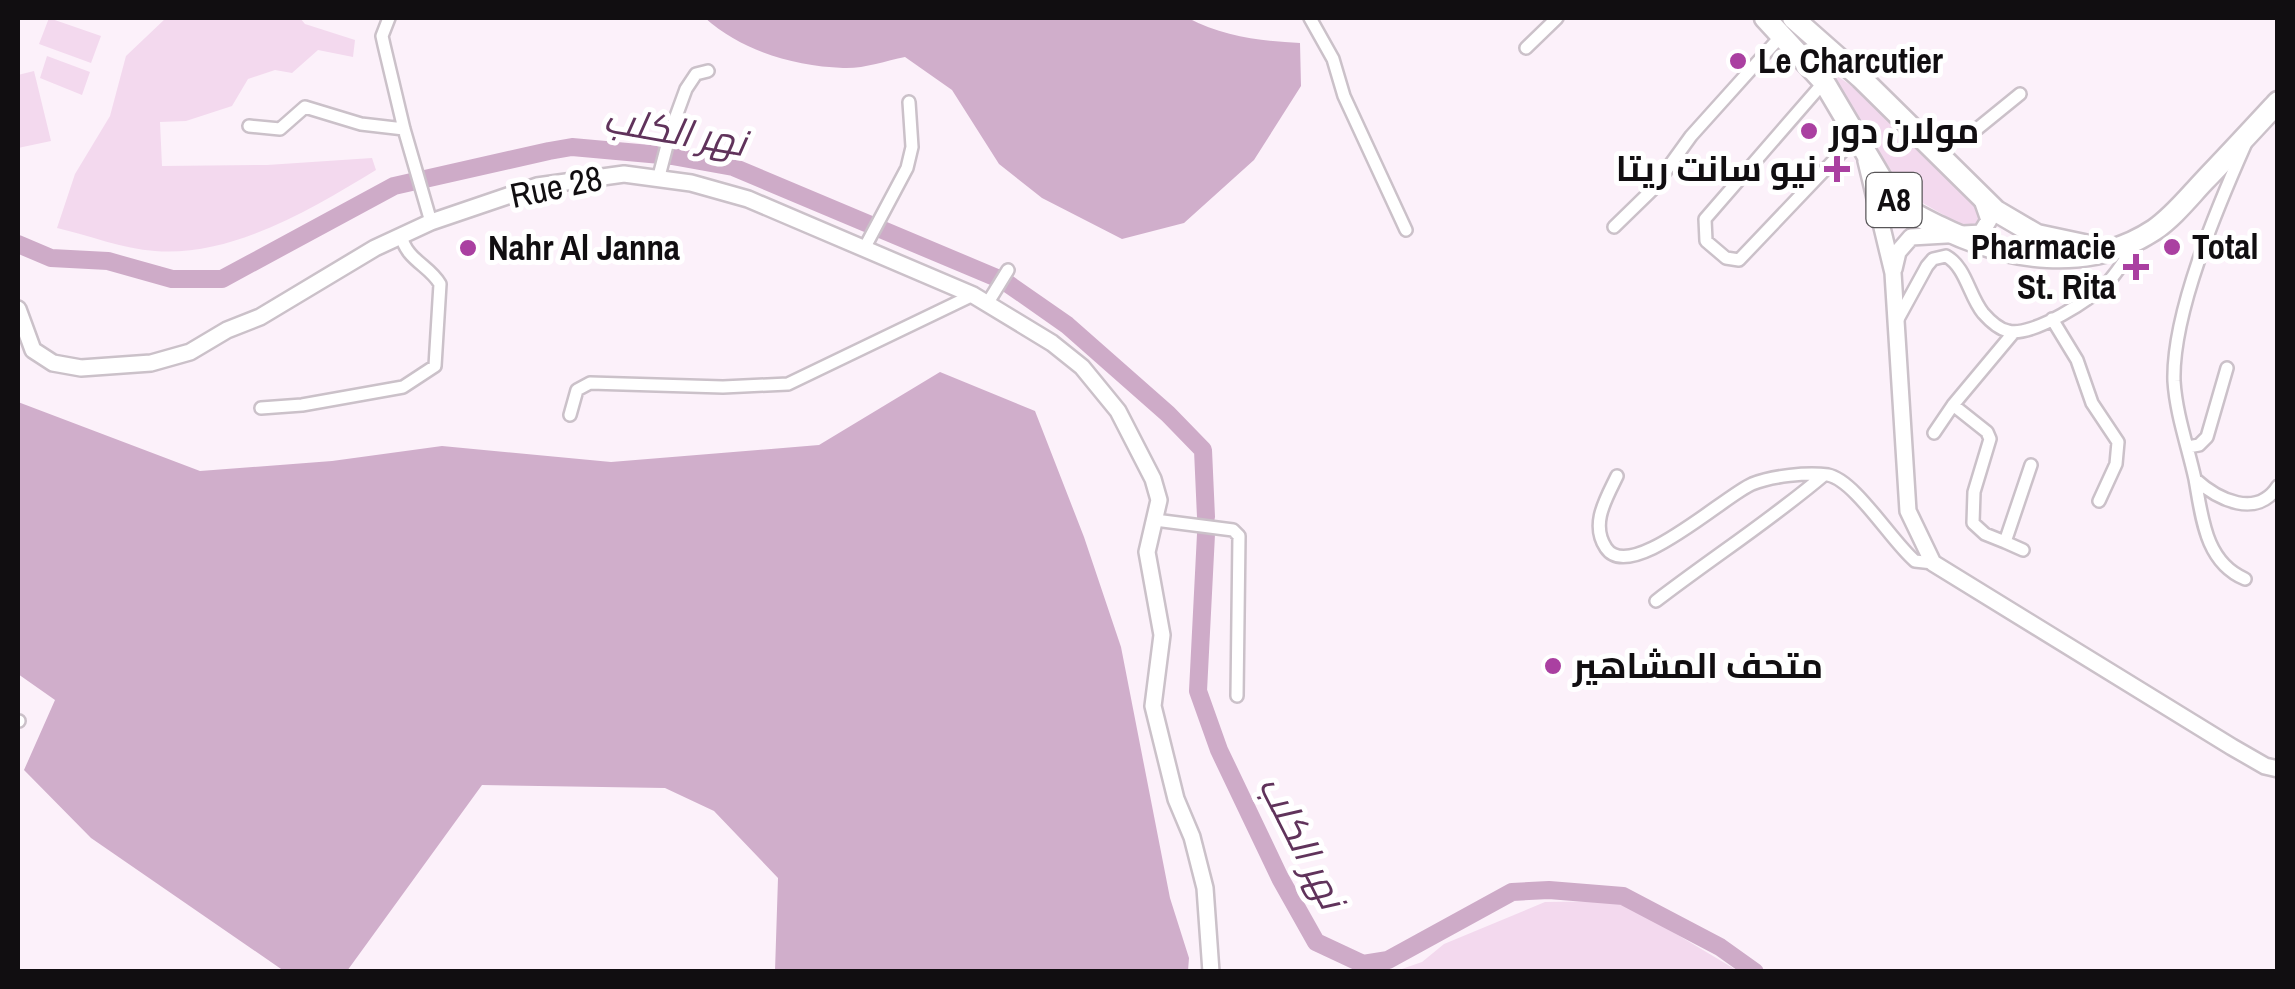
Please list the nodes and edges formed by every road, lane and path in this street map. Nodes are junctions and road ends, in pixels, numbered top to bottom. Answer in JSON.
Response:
{"nodes":[{"id":1,"x":388,"y":18,"type":"edge"},
{"id":2,"x":1310,"y":18,"type":"edge"},
{"id":3,"x":1558,"y":18,"type":"edge"},
{"id":4,"x":1765,"y":18,"type":"edge"},
{"id":5,"x":1794,"y":18,"type":"edge"},
{"id":6,"x":1781,"y":36,"type":"junction"},
{"id":7,"x":1526,"y":48,"type":"dead end"},
{"id":8,"x":708,"y":72,"type":"dead end"},
{"id":9,"x":1824,"y":82,"type":"junction"},
{"id":10,"x":2020,"y":94,"type":"dead end"},
{"id":11,"x":909,"y":102,"type":"dead end"},
{"id":12,"x":2278,"y":102,"type":"edge"},
{"id":13,"x":250,"y":126,"type":"dead end"},
{"id":14,"x":404,"y":129,"type":"junction"},
{"id":15,"x":2252,"y":130,"type":"junction"},
{"id":16,"x":1860,"y":142,"type":"junction"},
{"id":17,"x":1927,"y":145,"type":"junction"},
{"id":18,"x":660,"y":172,"type":"junction"},
{"id":19,"x":1981,"y":199,"type":"junction"},
{"id":20,"x":429,"y":214,"type":"junction"},
{"id":21,"x":1614,"y":227,"type":"dead end"},
{"id":22,"x":1406,"y":230,"type":"dead end"},
{"id":23,"x":1953,"y":234,"type":"junction"},
{"id":24,"x":401,"y":235,"type":"junction"},
{"id":25,"x":2139,"y":238,"type":"junction"},
{"id":26,"x":865,"y":247,"type":"junction"},
{"id":27,"x":2105,"y":250,"type":"junction"},
{"id":28,"x":1008,"y":270,"type":"dead end"},
{"id":29,"x":1893,"y":273,"type":"junction"},
{"id":30,"x":984,"y":300,"type":"junction"},
{"id":31,"x":18,"y":309,"type":"edge"},
{"id":32,"x":1898,"y":319,"type":"junction"},
{"id":33,"x":2052,"y":319,"type":"junction"},
{"id":34,"x":2014,"y":332,"type":"junction"},
{"id":35,"x":2227,"y":368,"type":"dead end"},
{"id":36,"x":1953,"y":404,"type":"junction"},
{"id":37,"x":261,"y":408,"type":"dead end"},
{"id":38,"x":570,"y":415,"type":"dead end"},
{"id":39,"x":1934,"y":433,"type":"dead end"},
{"id":40,"x":2188,"y":447,"type":"junction"},
{"id":41,"x":2031,"y":465,"type":"dead end"},
{"id":42,"x":1825,"y":474,"type":"junction"},
{"id":43,"x":1617,"y":476,"type":"dead end"},
{"id":44,"x":2196,"y":479,"type":"junction"},
{"id":45,"x":2278,"y":486,"type":"edge"},
{"id":46,"x":2099,"y":501,"type":"dead end"},
{"id":47,"x":1155,"y":520,"type":"junction"},
{"id":48,"x":2005,"y":542,"type":"junction"},
{"id":49,"x":2023,"y":550,"type":"dead end"},
{"id":50,"x":1934,"y":563,"type":"junction"},
{"id":51,"x":2245,"y":579,"type":"dead end"},
{"id":52,"x":1656,"y":601,"type":"dead end"},
{"id":53,"x":1236,"y":696,"type":"dead end"},
{"id":54,"x":2278,"y":770,"type":"edge"},
{"id":55,"x":1211,"y":972,"type":"edge"}],
"edges":[{"from":1,"to":14,"type":"street"},
{"from":2,"to":22,"type":"street"},
{"from":3,"to":7,"type":"street"},
{"from":4,"to":6,"type":"highway","number":"A8"},
{"from":5,"to":17,"type":"highway","number":"A8"},
{"from":6,"to":9,"type":"highway","number":"A8"},
{"from":6,"to":21,"type":"street"},
{"from":8,"to":18,"type":"street"},
{"from":9,"to":16,"type":"highway","number":"A8"},
{"from":9,"to":16,"type":"street"},
{"from":10,"to":17,"type":"street"},
{"from":11,"to":26,"type":"street"},
{"from":12,"to":15,"type":"highway","number":"A8"},
{"from":13,"to":14,"type":"street"},
{"from":14,"to":20,"type":"street"},
{"from":15,"to":25,"type":"highway","number":"A8"},
{"from":15,"to":40,"type":"street"},
{"from":16,"to":23,"type":"highway","number":"A8"},
{"from":16,"to":29,"type":"street"},
{"from":17,"to":19,"type":"highway","number":"A8"},
{"from":18,"to":20,"type":"street","name":"Rue 28"},
{"from":18,"to":26,"type":"street","name":"Rue 28"},
{"from":19,"to":23,"type":"street"},
{"from":19,"to":27,"type":"highway","number":"A8"},
{"from":20,"to":24,"type":"street","name":"Rue 28"},
{"from":23,"to":27,"type":"highway","number":"A8"},
{"from":23,"to":29,"type":"street"},
{"from":24,"to":31,"type":"street","name":"Rue 28"},
{"from":24,"to":37,"type":"street"},
{"from":25,"to":27,"type":"highway","number":"A8"},
{"from":25,"to":33,"type":"street"},
{"from":26,"to":30,"type":"street","name":"Rue 28"},
{"from":28,"to":30,"type":"street"},
{"from":29,"to":32,"type":"street"},
{"from":30,"to":38,"type":"street"},
{"from":30,"to":47,"type":"street","name":"Rue 28"},
{"from":32,"to":34,"type":"street"},
{"from":32,"to":50,"type":"street"},
{"from":33,"to":34,"type":"street"},
{"from":33,"to":46,"type":"street"},
{"from":34,"to":36,"type":"street"},
{"from":35,"to":40,"type":"street"},
{"from":36,"to":39,"type":"street"},
{"from":36,"to":48,"type":"street"},
{"from":40,"to":44,"type":"street"},
{"from":41,"to":48,"type":"street"},
{"from":42,"to":43,"type":"street"},
{"from":42,"to":50,"type":"street"},
{"from":42,"to":52,"type":"street"},
{"from":44,"to":45,"type":"street"},
{"from":44,"to":51,"type":"street"},
{"from":47,"to":53,"type":"street"},
{"from":47,"to":55,"type":"street","name":"Rue 28"},
{"from":48,"to":49,"type":"street"},
{"from":50,"to":54,"type":"street"}]}
